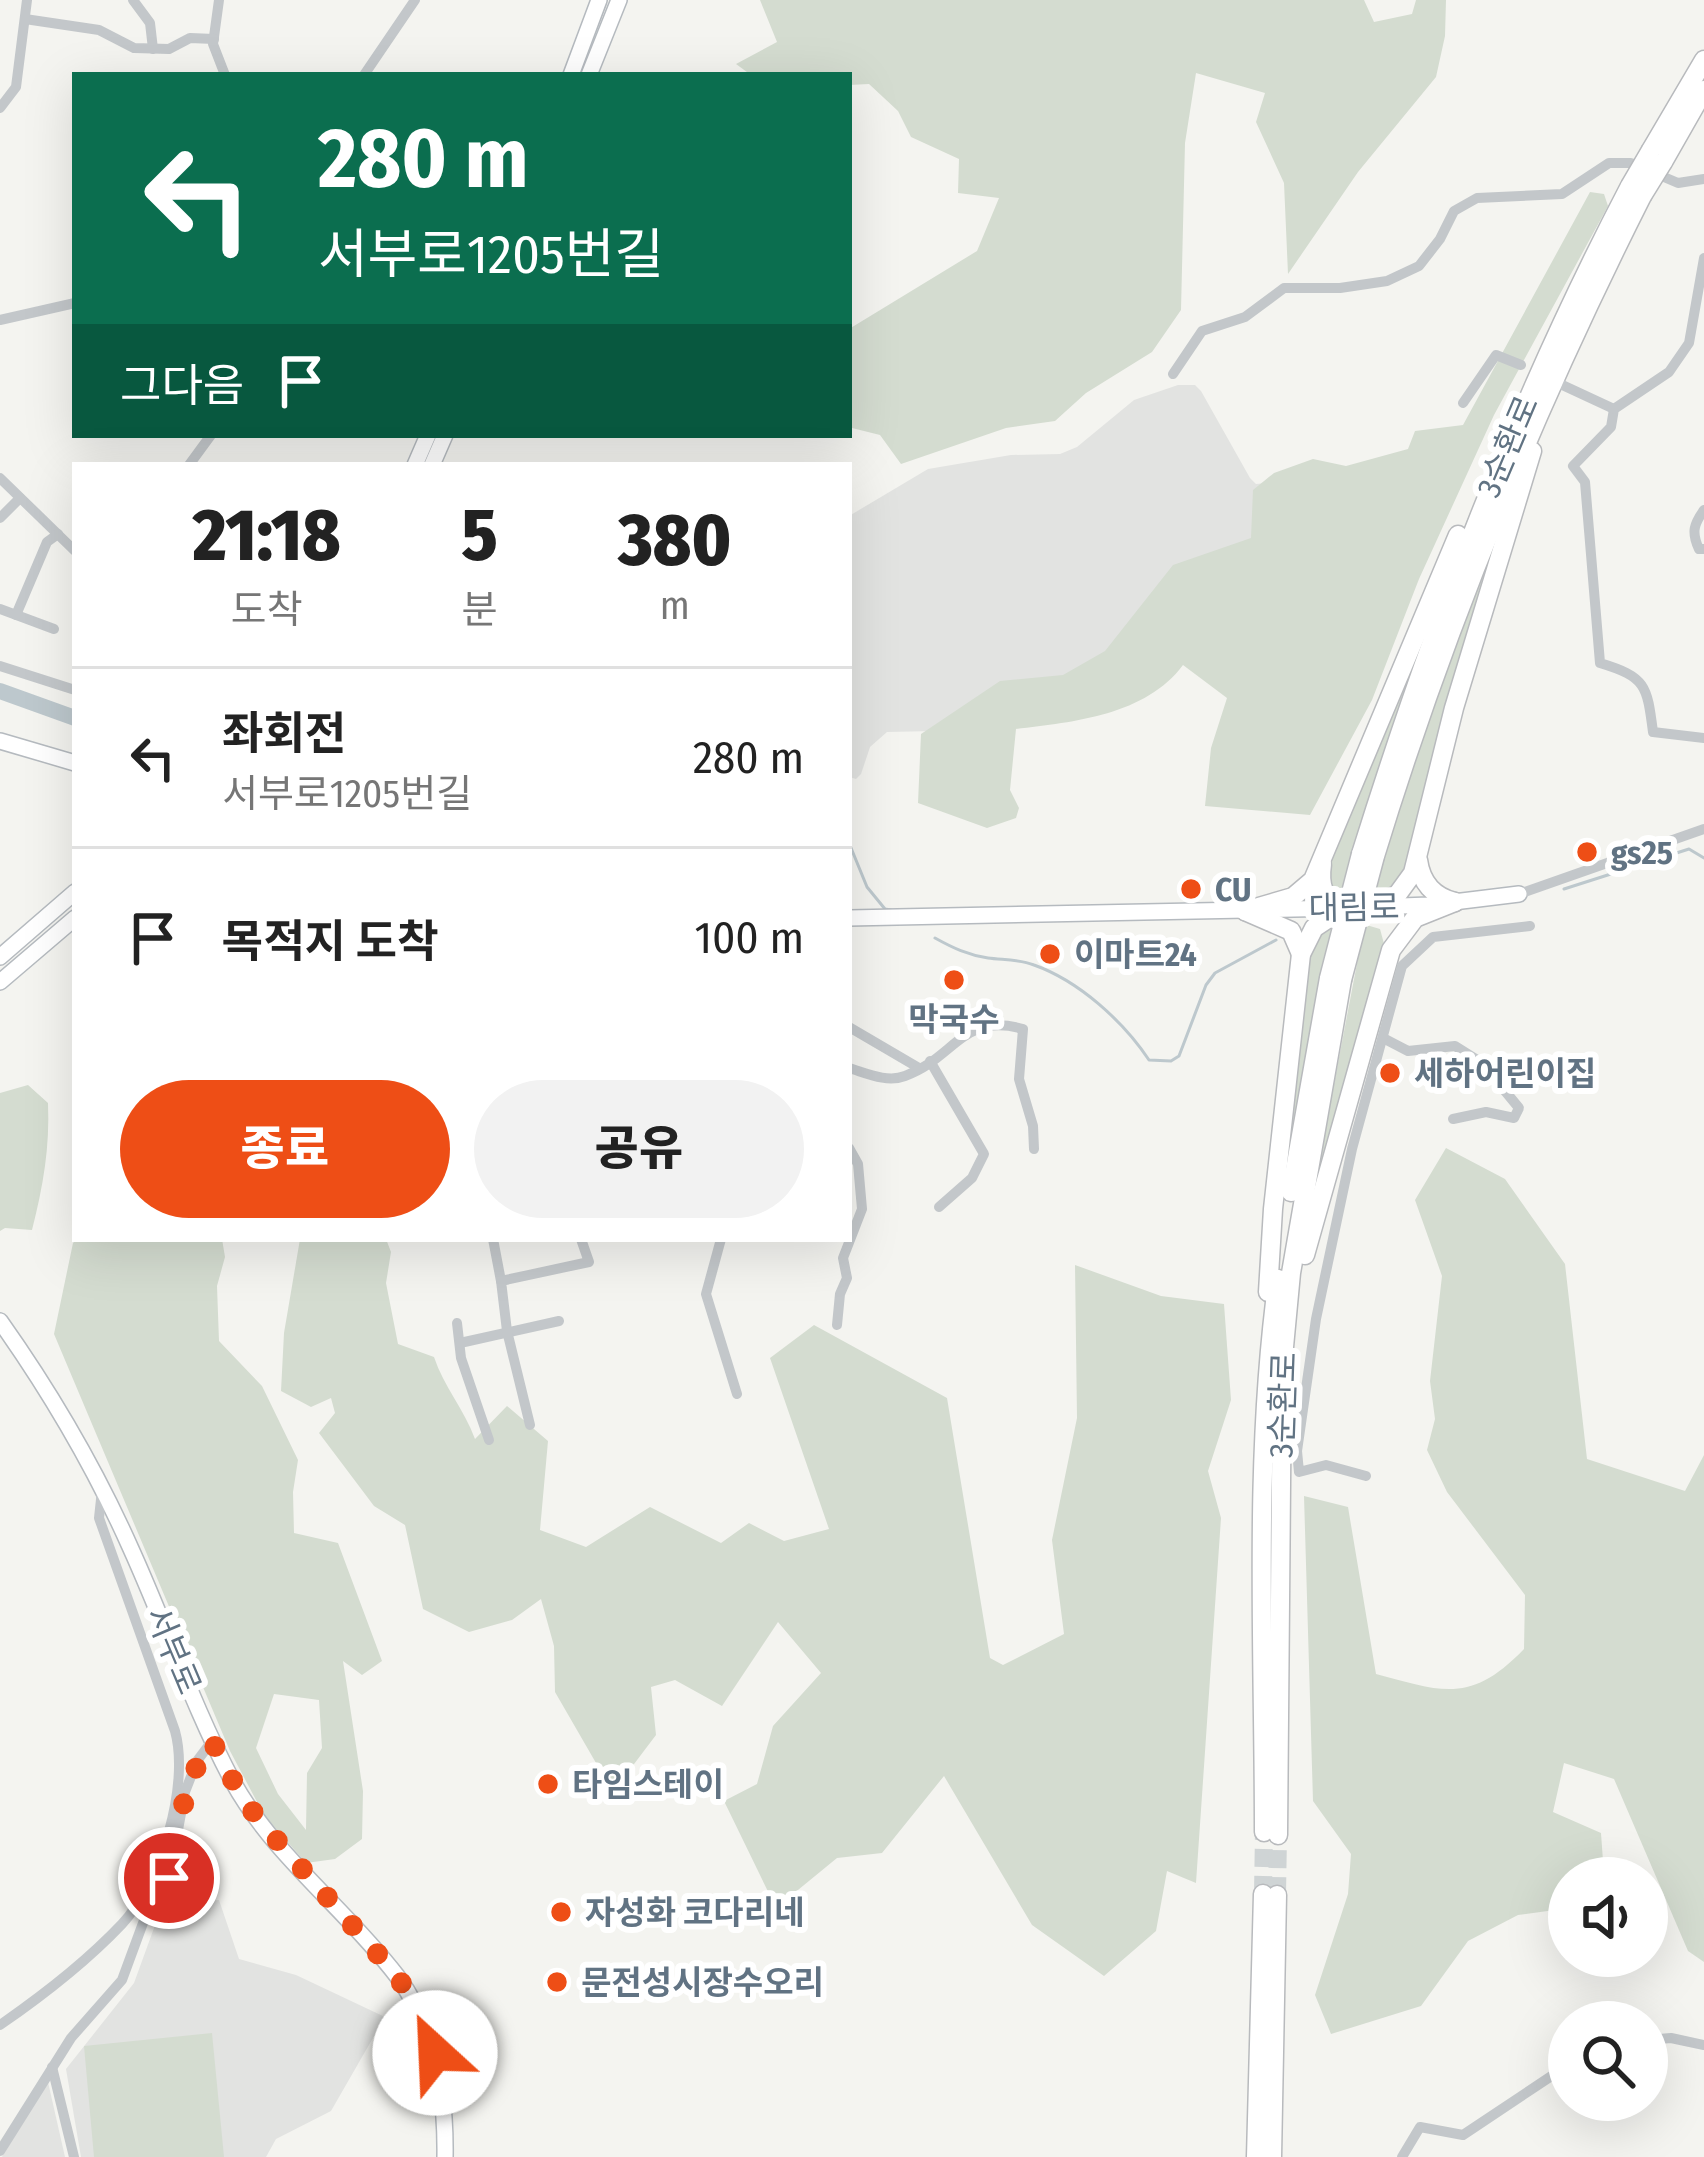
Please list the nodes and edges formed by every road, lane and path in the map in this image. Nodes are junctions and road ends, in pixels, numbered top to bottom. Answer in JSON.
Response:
{"nodes":[{"id":1,"x":27,"y":0,"type":"edge"},
{"id":2,"x":133,"y":0,"type":"edge"},
{"id":3,"x":219,"y":0,"type":"edge"},
{"id":4,"x":416,"y":0,"type":"edge"},
{"id":5,"x":599,"y":0,"type":"edge"},
{"id":6,"x":619,"y":0,"type":"edge"},
{"id":7,"x":25,"y":19,"type":"junction"},
{"id":8,"x":214,"y":39,"type":"junction"},
{"id":9,"x":154,"y":49,"type":"junction"},
{"id":10,"x":1704,"y":60,"type":"edge"},
{"id":11,"x":224,"y":72,"type":"edge"},
{"id":12,"x":366,"y":72,"type":"edge"},
{"id":13,"x":572,"y":72,"type":"edge"},
{"id":14,"x":590,"y":72,"type":"edge"},
{"id":15,"x":1704,"y":90,"type":"edge"},
{"id":16,"x":0,"y":108,"type":"edge"},
{"id":17,"x":1657,"y":156,"type":"junction"},
{"id":18,"x":1704,"y":179,"type":"edge"},
{"id":19,"x":1636,"y":191,"type":"junction"},
{"id":20,"x":1704,"y":258,"type":"edge"},
{"id":21,"x":72,"y":304,"type":"edge"},
{"id":22,"x":1569,"y":307,"type":"junction"},
{"id":23,"x":0,"y":320,"type":"edge"},
{"id":24,"x":1521,"y":365,"type":"dead end"},
{"id":25,"x":1173,"y":374,"type":"dead end"},
{"id":26,"x":1556,"y":379,"type":"junction"},
{"id":27,"x":1463,"y":403,"type":"dead end"},
{"id":28,"x":1614,"y":409,"type":"junction"},
{"id":29,"x":0,"y":478,"type":"edge"},
{"id":30,"x":20,"y":498,"type":"junction"},
{"id":31,"x":1704,"y":509,"type":"edge"},
{"id":32,"x":0,"y":518,"type":"edge"},
{"id":33,"x":58,"y":534,"type":"junction"},
{"id":34,"x":72,"y":548,"type":"edge"},
{"id":35,"x":1704,"y":549,"type":"edge"},
{"id":36,"x":0,"y":610,"type":"edge"},
{"id":37,"x":16,"y":615,"type":"junction"},
{"id":38,"x":54,"y":629,"type":"dead end"},
{"id":39,"x":0,"y":666,"type":"edge"},
{"id":40,"x":72,"y":689,"type":"edge"},
{"id":41,"x":1704,"y":738,"type":"edge"},
{"id":42,"x":0,"y":741,"type":"edge"},
{"id":43,"x":72,"y":762,"type":"edge"},
{"id":44,"x":1704,"y":829,"type":"edge"},
{"id":45,"x":1368,"y":855,"type":"junction"},
{"id":46,"x":1418,"y":856,"type":"junction"},
{"id":47,"x":1323,"y":860,"type":"junction"},
{"id":48,"x":1519,"y":893,"type":"joint"},
{"id":49,"x":72,"y":895,"type":"edge"},
{"id":50,"x":1455,"y":902,"type":"junction"},
{"id":51,"x":1367,"y":907,"type":"junction"},
{"id":52,"x":1344,"y":908,"type":"junction"},
{"id":53,"x":1245,"y":910,"type":"junction"},
{"id":54,"x":852,"y":918,"type":"edge"},
{"id":55,"x":72,"y":921,"type":"edge"},
{"id":56,"x":1530,"y":926,"type":"dead end"},
{"id":57,"x":1391,"y":950,"type":"junction"},
{"id":58,"x":1301,"y":954,"type":"junction"},
{"id":59,"x":0,"y":957,"type":"edge"},
{"id":60,"x":1336,"y":979,"type":"junction"},
{"id":61,"x":0,"y":982,"type":"edge"},
{"id":62,"x":852,"y":1029,"type":"edge"},
{"id":63,"x":1383,"y":1038,"type":"junction"},
{"id":64,"x":924,"y":1065,"type":"junction"},
{"id":65,"x":852,"y":1069,"type":"edge"},
{"id":66,"x":1453,"y":1119,"type":"dead end"},
{"id":67,"x":1034,"y":1149,"type":"dead end"},
{"id":68,"x":852,"y":1153,"type":"edge"},
{"id":69,"x":939,"y":1207,"type":"dead end"},
{"id":70,"x":852,"y":1233,"type":"edge"},
{"id":71,"x":494,"y":1242,"type":"edge"},
{"id":72,"x":582,"y":1242,"type":"edge"},
{"id":73,"x":720,"y":1242,"type":"edge"},
{"id":74,"x":848,"y":1242,"type":"edge"},
{"id":75,"x":501,"y":1281,"type":"junction"},
{"id":76,"x":0,"y":1321,"type":"edge"},
{"id":77,"x":559,"y":1321,"type":"dead end"},
{"id":78,"x":457,"y":1323,"type":"dead end"},
{"id":79,"x":837,"y":1325,"type":"dead end"},
{"id":80,"x":507,"y":1331,"type":"junction"},
{"id":81,"x":460,"y":1343,"type":"junction"},
{"id":82,"x":737,"y":1394,"type":"dead end"},
{"id":83,"x":1280,"y":1420,"type":"junction"},
{"id":84,"x":530,"y":1425,"type":"dead end"},
{"id":85,"x":490,"y":1440,"type":"dead end"},
{"id":86,"x":1266,"y":1447,"type":"junction"},
{"id":87,"x":1366,"y":1476,"type":"dead end"},
{"id":88,"x":103,"y":1486,"type":"junction"},
{"id":89,"x":212,"y":1741,"type":"junction"},
{"id":90,"x":171,"y":1841,"type":"junction"},
{"id":91,"x":0,"y":2025,"type":"edge"},
{"id":92,"x":1668,"y":2038,"type":"edge"},
{"id":93,"x":1704,"y":2045,"type":"edge"},
{"id":94,"x":52,"y":2068,"type":"junction"},
{"id":95,"x":1548,"y":2078,"type":"edge"},
{"id":96,"x":0,"y":2151,"type":"edge"},
{"id":97,"x":74,"y":2157,"type":"edge"},
{"id":98,"x":446,"y":2157,"type":"edge"},
{"id":99,"x":1256,"y":2157,"type":"edge"},
{"id":100,"x":1272,"y":2157,"type":"edge"},
{"id":101,"x":1402,"y":2157,"type":"edge"}],
"edges":[{"from":1,"to":7,"type":"street"},
{"from":2,"to":9,"type":"street"},
{"from":3,"to":8,"type":"street"},
{"from":4,"to":12,"type":"street"},
{"from":5,"to":13,"type":"street"},
{"from":6,"to":14,"type":"street"},
{"from":7,"to":9,"type":"street"},
{"from":7,"to":16,"type":"street"},
{"from":8,"to":9,"type":"street"},
{"from":8,"to":11,"type":"street"},
{"from":10,"to":17,"type":"highway","name":"3순환로"},
{"from":15,"to":17,"type":"highway","name":"3순환로"},
{"from":17,"to":19,"type":"highway","name":"3순환로","bridge":true},
{"from":18,"to":25,"type":"street"},
{"from":19,"to":22,"type":"highway","name":"3순환로"},
{"from":19,"to":26,"type":"highway","name":"3순환로"},
{"from":20,"to":28,"type":"street"},
{"from":21,"to":23,"type":"street"},
{"from":22,"to":45,"type":"highway","name":"3순환로"},
{"from":22,"to":47,"type":"highway"},
{"from":24,"to":27,"type":"street"},
{"from":26,"to":28,"type":"street"},
{"from":26,"to":45,"type":"highway","name":"3순환로"},
{"from":26,"to":46,"type":"highway"},
{"from":28,"to":41,"type":"street"},
{"from":29,"to":30,"type":"street"},
{"from":30,"to":32,"type":"street"},
{"from":30,"to":33,"type":"street"},
{"from":31,"to":35,"type":"street"},
{"from":33,"to":34,"type":"street"},
{"from":33,"to":37,"type":"street"},
{"from":36,"to":37,"type":"street"},
{"from":37,"to":38,"type":"street"},
{"from":39,"to":40,"type":"street"},
{"from":42,"to":43,"type":"street"},
{"from":44,"to":48,"type":"street","name":"대림로"},
{"from":45,"to":60,"type":"highway","bridge":true},
{"from":46,"to":50,"type":"highway"},
{"from":46,"to":51,"type":"highway"},
{"from":47,"to":52,"type":"highway"},
{"from":47,"to":53,"type":"highway"},
{"from":48,"to":50,"type":"street","name":"대림로"},
{"from":49,"to":59,"type":"street"},
{"from":50,"to":51,"type":"street","name":"대림로"},
{"from":50,"to":57,"type":"highway"},
{"from":51,"to":52,"type":"street","name":"대림로"},
{"from":51,"to":57,"type":"highway"},
{"from":52,"to":53,"type":"street","name":"대림로"},
{"from":52,"to":58,"type":"highway"},
{"from":53,"to":54,"type":"street","name":"대림로"},
{"from":53,"to":58,"type":"highway"},
{"from":55,"to":61,"type":"street"},
{"from":56,"to":63,"type":"street"},
{"from":57,"to":83,"type":"highway"},
{"from":58,"to":86,"type":"highway"},
{"from":60,"to":83,"type":"highway","name":"3순환로"},
{"from":60,"to":86,"type":"highway","name":"3순환로"},
{"from":62,"to":64,"type":"street"},
{"from":63,"to":66,"type":"street"},
{"from":63,"to":87,"type":"street"},
{"from":64,"to":65,"type":"street"},
{"from":64,"to":67,"type":"street"},
{"from":64,"to":69,"type":"street"},
{"from":68,"to":70,"type":"street"},
{"from":71,"to":75,"type":"street"},
{"from":72,"to":75,"type":"street"},
{"from":73,"to":82,"type":"street"},
{"from":74,"to":79,"type":"street"},
{"from":75,"to":80,"type":"street"},
{"from":76,"to":88,"type":"street","name":"서부로"},
{"from":77,"to":80,"type":"street"},
{"from":78,"to":81,"type":"street"},
{"from":80,"to":81,"type":"street"},
{"from":80,"to":84,"type":"street"},
{"from":81,"to":85,"type":"street"},
{"from":83,"to":86,"type":"highway","name":"3순환로"},
{"from":88,"to":89,"type":"street","name":"서부로"},
{"from":88,"to":90,"type":"street"},
{"from":89,"to":90,"type":"street"},
{"from":89,"to":98,"type":"street","name":"서부로"},
{"from":90,"to":91,"type":"street"},
{"from":90,"to":94,"type":"street"},
{"from":92,"to":93,"type":"street"},
{"from":94,"to":96,"type":"street"},
{"from":94,"to":97,"type":"street"},
{"from":95,"to":101,"type":"street"},
{"from":99,"to":100,"type":"highway"}]}
